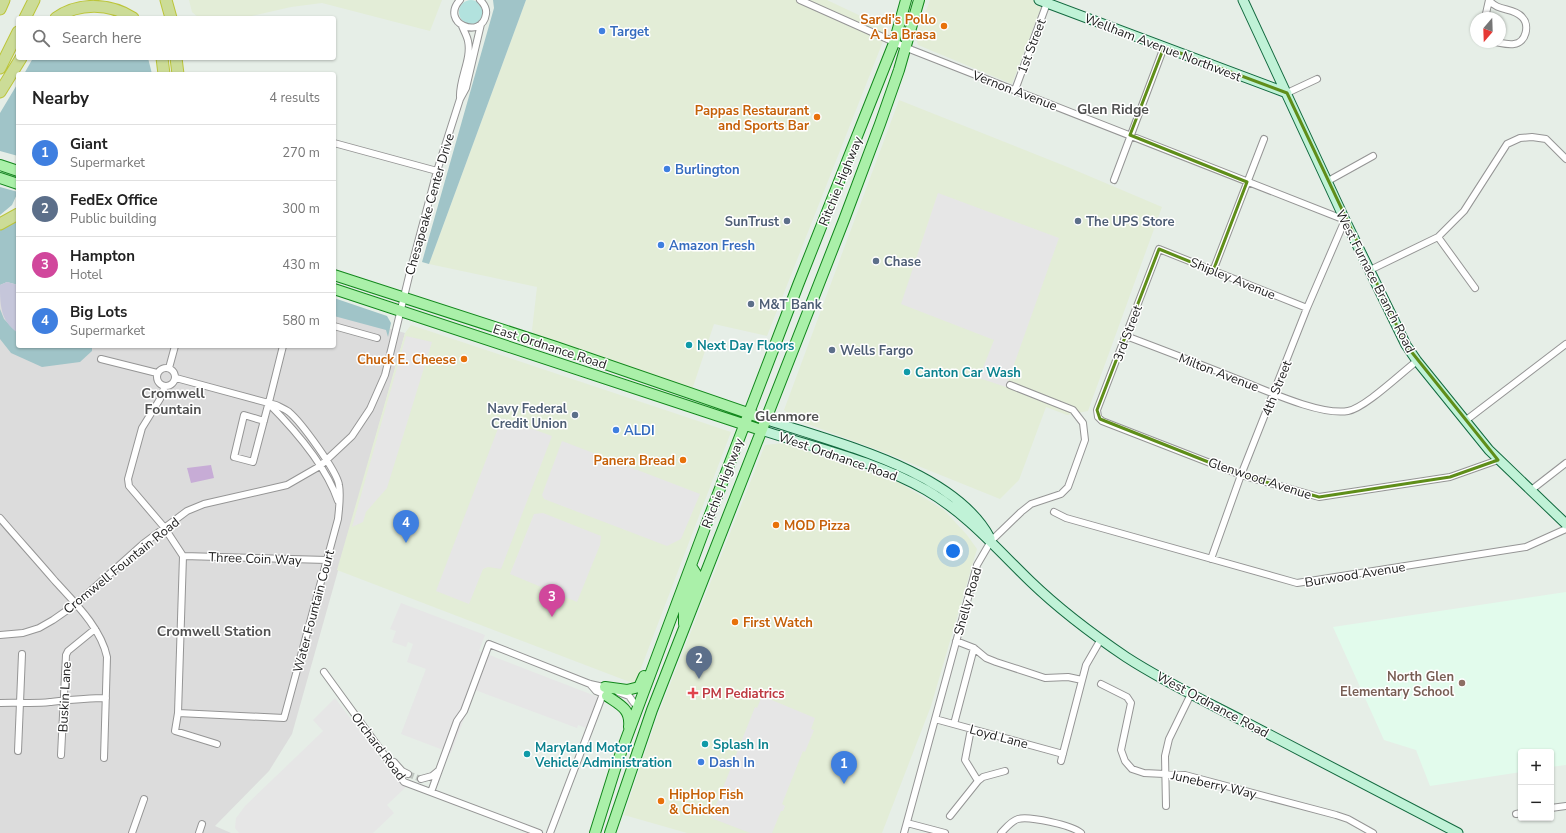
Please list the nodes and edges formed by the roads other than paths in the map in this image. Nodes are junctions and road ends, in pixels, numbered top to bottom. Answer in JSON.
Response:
{"nodes":[{"id":1,"x":4,"y":0,"type":"edge"},
{"id":2,"x":34,"y":0,"type":"edge"},
{"id":3,"x":166,"y":0,"type":"edge"},
{"id":4,"x":460,"y":0,"type":"edge"},
{"id":5,"x":800,"y":0,"type":"edge"},
{"id":6,"x":906,"y":0,"type":"edge"},
{"id":7,"x":919,"y":0,"type":"edge"},
{"id":8,"x":1243,"y":0,"type":"edge"},
{"id":9,"x":1489,"y":0,"type":"edge"},
{"id":10,"x":483,"y":1,"type":"edge"},
{"id":11,"x":1043,"y":2,"type":"edge"},
{"id":12,"x":0,"y":9,"type":"edge"},
{"id":13,"x":1486,"y":12,"type":"edge"},
{"id":14,"x":26,"y":16,"type":"edge"},
{"id":15,"x":60,"y":16,"type":"edge"},
{"id":16,"x":129,"y":16,"type":"edge"},
{"id":17,"x":170,"y":16,"type":"edge"},
{"id":18,"x":481,"y":24,"type":"junction"},
{"id":19,"x":462,"y":26,"type":"junction"},
{"id":20,"x":16,"y":36,"type":"edge"},
{"id":21,"x":894,"y":42,"type":"junction"},
{"id":22,"x":1506,"y":43,"type":"edge"},
{"id":23,"x":906,"y":47,"type":"junction"},
{"id":24,"x":1164,"y":47,"type":"junction"},
{"id":25,"x":19,"y":60,"type":"edge"},
{"id":26,"x":162,"y":60,"type":"edge"},
{"id":27,"x":176,"y":60,"type":"edge"},
{"id":28,"x":0,"y":68,"type":"edge"},
{"id":29,"x":164,"y":72,"type":"edge"},
{"id":30,"x":178,"y":72,"type":"edge"},
{"id":31,"x":1317,"y":79,"type":"dead end"},
{"id":32,"x":1015,"y":90,"type":"junction"},
{"id":33,"x":0,"y":92,"type":"edge"},
{"id":34,"x":1287,"y":93,"type":"junction"},
{"id":35,"x":460,"y":99,"type":"junction"},
{"id":36,"x":1130,"y":135,"type":"junction"},
{"id":37,"x":1264,"y":139,"type":"dead end"},
{"id":38,"x":336,"y":144,"type":"edge"},
{"id":39,"x":1373,"y":156,"type":"dead end"},
{"id":40,"x":1566,"y":159,"type":"edge"},
{"id":41,"x":0,"y":165,"type":"edge"},
{"id":42,"x":16,"y":170,"type":"edge"},
{"id":43,"x":437,"y":171,"type":"junction"},
{"id":44,"x":0,"y":178,"type":"edge"},
{"id":45,"x":1114,"y":180,"type":"dead end"},
{"id":46,"x":1328,"y":181,"type":"junction"},
{"id":47,"x":1247,"y":182,"type":"junction"},
{"id":48,"x":16,"y":183,"type":"edge"},
{"id":49,"x":16,"y":215,"type":"edge"},
{"id":50,"x":1345,"y":220,"type":"junction"},
{"id":51,"x":0,"y":224,"type":"edge"},
{"id":52,"x":1438,"y":237,"type":"junction"},
{"id":53,"x":1159,"y":249,"type":"joint"},
{"id":54,"x":1370,"y":270,"type":"junction"},
{"id":55,"x":1213,"y":271,"type":"junction"},
{"id":56,"x":336,"y":276,"type":"edge"},
{"id":57,"x":1475,"y":288,"type":"dead end"},
{"id":58,"x":336,"y":290,"type":"edge"},
{"id":59,"x":403,"y":297,"type":"junction"},
{"id":60,"x":1307,"y":308,"type":"junction"},
{"id":61,"x":401,"y":310,"type":"junction"},
{"id":62,"x":336,"y":327,"type":"edge"},
{"id":63,"x":1126,"y":336,"type":"junction"},
{"id":64,"x":377,"y":338,"type":"dead end"},
{"id":65,"x":1566,"y":344,"type":"edge"},
{"id":66,"x":174,"y":348,"type":"edge"},
{"id":67,"x":282,"y":348,"type":"edge"},
{"id":68,"x":101,"y":359,"type":"dead end"},
{"id":69,"x":1417,"y":361,"type":"junction"},
{"id":70,"x":169,"y":368,"type":"junction"},
{"id":71,"x":158,"y":374,"type":"junction"},
{"id":72,"x":176,"y":378,"type":"junction"},
{"id":73,"x":1010,"y":385,"type":"dead end"},
{"id":74,"x":165,"y":386,"type":"junction"},
{"id":75,"x":1274,"y":393,"type":"junction"},
{"id":76,"x":268,"y":403,"type":"junction"},
{"id":77,"x":749,"y":414,"type":"junction"},
{"id":78,"x":1098,"y":417,"type":"joint"},
{"id":79,"x":765,"y":419,"type":"junction"},
{"id":80,"x":264,"y":421,"type":"junction"},
{"id":81,"x":1465,"y":421,"type":"junction"},
{"id":82,"x":745,"y":425,"type":"junction"},
{"id":83,"x":761,"y":430,"type":"junction"},
{"id":84,"x":326,"y":460,"type":"junction"},
{"id":85,"x":1498,"y":460,"type":"junction"},
{"id":86,"x":1566,"y":463,"type":"edge"},
{"id":87,"x":320,"y":466,"type":"junction"},
{"id":88,"x":1241,"y":475,"type":"junction"},
{"id":89,"x":1530,"y":491,"type":"junction"},
{"id":90,"x":339,"y":503,"type":"junction"},
{"id":91,"x":1054,"y":512,"type":"dead end"},
{"id":92,"x":0,"y":519,"type":"edge"},
{"id":93,"x":1566,"y":524,"type":"edge"},
{"id":94,"x":164,"y":527,"type":"junction"},
{"id":95,"x":1566,"y":529,"type":"edge"},
{"id":96,"x":991,"y":541,"type":"junction"},
{"id":97,"x":183,"y":556,"type":"junction"},
{"id":98,"x":1211,"y":559,"type":"junction"},
{"id":99,"x":327,"y":560,"type":"junction"},
{"id":100,"x":691,"y":566,"type":"junction"},
{"id":101,"x":76,"y":604,"type":"junction"},
{"id":102,"x":95,"y":629,"type":"junction"},
{"id":103,"x":684,"y":630,"type":"junction"},
{"id":104,"x":0,"y":635,"type":"edge"},
{"id":105,"x":1101,"y":639,"type":"junction"},
{"id":106,"x":956,"y":641,"type":"junction"},
{"id":107,"x":974,"y":648,"type":"junction"},
{"id":108,"x":22,"y":654,"type":"dead end"},
{"id":109,"x":658,"y":655,"type":"junction"},
{"id":110,"x":324,"y":672,"type":"dead end"},
{"id":111,"x":1082,"y":680,"type":"junction"},
{"id":112,"x":1101,"y":684,"type":"dead end"},
{"id":113,"x":605,"y":692,"type":"junction"},
{"id":114,"x":1191,"y":694,"type":"junction"},
{"id":115,"x":106,"y":698,"type":"junction"},
{"id":116,"x":63,"y":700,"type":"junction"},
{"id":117,"x":20,"y":702,"type":"junction"},
{"id":118,"x":0,"y":703,"type":"edge"},
{"id":119,"x":636,"y":704,"type":"junction"},
{"id":120,"x":178,"y":713,"type":"junction"},
{"id":121,"x":935,"y":719,"type":"junction"},
{"id":122,"x":954,"y":724,"type":"junction"},
{"id":123,"x":971,"y":729,"type":"junction"},
{"id":124,"x":628,"y":732,"type":"junction"},
{"id":125,"x":376,"y":743,"type":"junction"},
{"id":126,"x":217,"y":744,"type":"dead end"},
{"id":127,"x":18,"y":751,"type":"dead end"},
{"id":128,"x":1063,"y":754,"type":"junction"},
{"id":129,"x":60,"y":755,"type":"dead end"},
{"id":130,"x":104,"y":758,"type":"dead end"},
{"id":131,"x":1061,"y":762,"type":"dead end"},
{"id":132,"x":438,"y":771,"type":"junction"},
{"id":133,"x":1005,"y":771,"type":"dead end"},
{"id":134,"x":1164,"y":773,"type":"junction"},
{"id":135,"x":408,"y":774,"type":"tunnel mouth"},
{"id":136,"x":421,"y":779,"type":"dead end"},
{"id":137,"x":978,"y":781,"type":"junction"},
{"id":138,"x":432,"y":792,"type":"junction"},
{"id":139,"x":144,"y":799,"type":"dead end"},
{"id":140,"x":1166,"y":806,"type":"dead end"},
{"id":141,"x":1566,"y":806,"type":"edge"},
{"id":142,"x":1554,"y":808,"type":"edge"},
{"id":143,"x":950,"y":816,"type":"dead end"},
{"id":144,"x":907,"y":823,"type":"junction"},
{"id":145,"x":202,"y":824,"type":"dead end"},
{"id":146,"x":132,"y":833,"type":"edge"},
{"id":147,"x":199,"y":833,"type":"edge"},
{"id":148,"x":539,"y":833,"type":"edge"},
{"id":149,"x":550,"y":833,"type":"edge"},
{"id":150,"x":596,"y":833,"type":"edge"},
{"id":151,"x":610,"y":833,"type":"edge"},
{"id":152,"x":904,"y":833,"type":"edge"},
{"id":153,"x":945,"y":833,"type":"edge"},
{"id":154,"x":1001,"y":833,"type":"edge"},
{"id":155,"x":1081,"y":833,"type":"edge"},
{"id":156,"x":1373,"y":833,"type":"edge"},
{"id":157,"x":1458,"y":833,"type":"edge"}],
"edges":[{"from":1,"to":12,"type":"highway"},
{"from":2,"to":14,"type":"highway"},
{"from":3,"to":17,"type":"highway"},
{"from":4,"to":19,"type":"street"},
{"from":5,"to":21,"type":"street","name":"Vernon Avenue"},
{"from":6,"to":21,"type":"main road","name":"Ritchie Highway"},
{"from":7,"to":23,"type":"main road","name":"Ritchie Highway"},
{"from":8,"to":34,"type":"main road","name":"West Furnace Branch Road"},
{"from":9,"to":13,"type":"street"},
{"from":9,"to":22,"type":"street"},
{"from":10,"to":18,"type":"street"},
{"from":11,"to":24,"type":"main road","name":"Wellham Avenue Northwest"},
{"from":11,"to":32,"type":"street","name":"1st Street"},
{"from":15,"to":16,"type":"highway"},
{"from":18,"to":19,"type":"street"},
{"from":18,"to":35,"type":"street"},
{"from":19,"to":35,"type":"street"},
{"from":20,"to":28,"type":"highway"},
{"from":21,"to":23,"type":"street","name":"Vernon Avenue"},
{"from":21,"to":77,"type":"main road","name":"Ritchie Highway"},
{"from":23,"to":32,"type":"street","name":"Vernon Avenue"},
{"from":23,"to":79,"type":"main road","name":"Ritchie Highway"},
{"from":24,"to":34,"type":"main road","name":"Wellham Avenue Northwest"},
{"from":24,"to":36,"type":"street"},
{"from":25,"to":33,"type":"highway"},
{"from":26,"to":29,"type":"highway"},
{"from":27,"to":30,"type":"highway"},
{"from":31,"to":34,"type":"street"},
{"from":32,"to":36,"type":"street","name":"Vernon Avenue"},
{"from":34,"to":46,"type":"main road","name":"West Furnace Branch Road"},
{"from":35,"to":43,"type":"street","name":"Chesapeake Center Drive"},
{"from":36,"to":45,"type":"street"},
{"from":36,"to":47,"type":"street","name":"Vernon Avenue"},
{"from":37,"to":47,"type":"street"},
{"from":38,"to":43,"type":"street"},
{"from":39,"to":46,"type":"street"},
{"from":40,"to":52,"type":"street"},
{"from":41,"to":42,"type":"main road"},
{"from":43,"to":59,"type":"street","name":"Chesapeake Center Drive"},
{"from":44,"to":48,"type":"main road"},
{"from":46,"to":50,"type":"main road","name":"West Furnace Branch Road"},
{"from":47,"to":50,"type":"street","name":"Vernon Avenue"},
{"from":47,"to":55,"type":"street"},
{"from":49,"to":51,"type":"highway"},
{"from":50,"to":54,"type":"main road","name":"West Furnace Branch Road"},
{"from":50,"to":60,"type":"street","name":"4th Street"},
{"from":52,"to":54,"type":"street"},
{"from":52,"to":57,"type":"street"},
{"from":53,"to":55,"type":"street","name":"Shipley Avenue"},
{"from":53,"to":63,"type":"street","name":"3rd Street"},
{"from":54,"to":69,"type":"main road","name":"West Furnace Branch Road"},
{"from":55,"to":60,"type":"street","name":"Shipley Avenue"},
{"from":56,"to":59,"type":"main road","name":"East Ordnance Road"},
{"from":58,"to":61,"type":"main road","name":"East Ordnance Road"},
{"from":59,"to":61,"type":"street","name":"Chesapeake Center Drive"},
{"from":59,"to":77,"type":"main road","name":"East Ordnance Road"},
{"from":60,"to":75,"type":"street","name":"4th Street"},
{"from":61,"to":82,"type":"main road","name":"East Ordnance Road"},
{"from":61,"to":84,"type":"street","name":"Cromwell Fountain Road"},
{"from":62,"to":64,"type":"street"},
{"from":63,"to":75,"type":"street","name":"Milton Avenue"},
{"from":63,"to":78,"type":"street","name":"3rd Street"},
{"from":65,"to":81,"type":"street"},
{"from":66,"to":70,"type":"street"},
{"from":67,"to":76,"type":"street"},
{"from":68,"to":71,"type":"street"},
{"from":69,"to":75,"type":"street","name":"Milton Avenue"},
{"from":69,"to":81,"type":"main road","name":"West Furnace Branch Road"},
{"from":70,"to":71,"type":"street"},
{"from":70,"to":72,"type":"street"},
{"from":71,"to":74,"type":"street"},
{"from":72,"to":74,"type":"street"},
{"from":72,"to":76,"type":"street","name":"Water Fountain Court"},
{"from":73,"to":96,"type":"street","name":"Shelly Road"},
{"from":74,"to":94,"type":"street"},
{"from":75,"to":88,"type":"street","name":"4th Street"},
{"from":76,"to":80,"type":"street"},
{"from":76,"to":84,"type":"street","name":"Water Fountain Court"},
{"from":76,"to":87,"type":"street","name":"Water Fountain Court"},
{"from":77,"to":79,"type":"main road","name":"East Ordnance Road"},
{"from":77,"to":82,"type":"main road","name":"Ritchie Highway"},
{"from":78,"to":88,"type":"street","name":"Glenwood Avenue"},
{"from":79,"to":83,"type":"main road","name":"Ritchie Highway"},
{"from":79,"to":96,"type":"main road","name":"West Ordnance Road"},
{"from":80,"to":80,"type":"street"},
{"from":81,"to":85,"type":"main road","name":"West Furnace Branch Road"},
{"from":82,"to":83,"type":"main road","name":"East Ordnance Road"},
{"from":82,"to":100,"type":"main road","name":"Ritchie Highway"},
{"from":83,"to":96,"type":"main road","name":"West Ordnance Road"},
{"from":83,"to":103,"type":"main road","name":"Ritchie Highway"},
{"from":84,"to":87,"type":"street","name":"Cromwell Fountain Road"},
{"from":84,"to":90,"type":"street","name":"Water Fountain Court"},
{"from":85,"to":88,"type":"street","name":"Glenwood Avenue"},
{"from":85,"to":89,"type":"main road","name":"West Furnace Branch Road"},
{"from":86,"to":89,"type":"street"},
{"from":87,"to":90,"type":"street","name":"Water Fountain Court"},
{"from":87,"to":94,"type":"street","name":"Cromwell Fountain Road"},
{"from":88,"to":98,"type":"street","name":"4th Street"},
{"from":89,"to":93,"type":"main road","name":"West Furnace Branch Road"},
{"from":90,"to":99,"type":"street","name":"Water Fountain Court"},
{"from":91,"to":98,"type":"street","name":"Burwood Avenue"},
{"from":92,"to":101,"type":"street"},
{"from":94,"to":97,"type":"street"},
{"from":94,"to":101,"type":"street","name":"Cromwell Fountain Road"},
{"from":95,"to":98,"type":"street","name":"Burwood Avenue"},
{"from":96,"to":105,"type":"main road","name":"West Ordnance Road"},
{"from":96,"to":106,"type":"street","name":"Shelly Road"},
{"from":97,"to":99,"type":"street","name":"Three Coin Way"},
{"from":97,"to":120,"type":"street"},
{"from":99,"to":120,"type":"street","name":"Water Fountain Court"},
{"from":100,"to":103,"type":"main road"},
{"from":100,"to":109,"type":"main road","name":"Ritchie Highway"},
{"from":101,"to":102,"type":"street"},
{"from":101,"to":104,"type":"street","name":"Cromwell Fountain Road"},
{"from":102,"to":115,"type":"street"},
{"from":102,"to":116,"type":"street","name":"Buskin Lane"},
{"from":103,"to":151,"type":"main road","name":"Ritchie Highway"},
{"from":105,"to":111,"type":"street"},
{"from":105,"to":114,"type":"main road","name":"West Ordnance Road"},
{"from":106,"to":107,"type":"street"},
{"from":106,"to":121,"type":"street","name":"Shelly Road"},
{"from":107,"to":111,"type":"street"},
{"from":107,"to":122,"type":"street"},
{"from":108,"to":117,"type":"street"},
{"from":109,"to":113,"type":"main road"},
{"from":109,"to":119,"type":"main road","name":"Ritchie Highway"},
{"from":110,"to":125,"type":"street","name":"Orchard Road"},
{"from":111,"to":128,"type":"street"},
{"from":112,"to":134,"type":"street","name":"Juneberry Way"},
{"from":113,"to":119,"type":"street"},
{"from":113,"to":119,"type":"street"},
{"from":113,"to":124,"type":"main road"},
{"from":113,"to":132,"type":"street"},
{"from":113,"to":149,"type":"street"},
{"from":114,"to":134,"type":"street"},
{"from":114,"to":157,"type":"main road","name":"West Ordnance Road"},
{"from":115,"to":116,"type":"street"},
{"from":115,"to":130,"type":"street"},
{"from":116,"to":117,"type":"street"},
{"from":116,"to":129,"type":"street","name":"Buskin Lane"},
{"from":117,"to":118,"type":"street"},
{"from":117,"to":127,"type":"street"},
{"from":119,"to":124,"type":"main road","name":"Ritchie Highway"},
{"from":120,"to":126,"type":"street"},
{"from":121,"to":122,"type":"street","name":"Loyd Lane"},
{"from":121,"to":144,"type":"street","name":"Shelly Road"},
{"from":122,"to":123,"type":"street","name":"Loyd Lane"},
{"from":123,"to":128,"type":"street","name":"Loyd Lane"},
{"from":123,"to":137,"type":"street"},
{"from":124,"to":150,"type":"main road","name":"Ritchie Highway"},
{"from":125,"to":135,"type":"street"},
{"from":125,"to":138,"type":"street","name":"Orchard Road"},
{"from":128,"to":131,"type":"street"},
{"from":132,"to":136,"type":"street"},
{"from":132,"to":138,"type":"street"},
{"from":133,"to":137,"type":"street"},
{"from":134,"to":140,"type":"street"},
{"from":134,"to":156,"type":"street","name":"Juneberry Way"},
{"from":137,"to":143,"type":"street"},
{"from":138,"to":148,"type":"street","name":"Orchard Road"},
{"from":139,"to":146,"type":"street"},
{"from":141,"to":142,"type":"street"},
{"from":144,"to":152,"type":"street","name":"Shelly Road"},
{"from":144,"to":153,"type":"street"},
{"from":145,"to":147,"type":"street"},
{"from":154,"to":155,"type":"street"}]}
